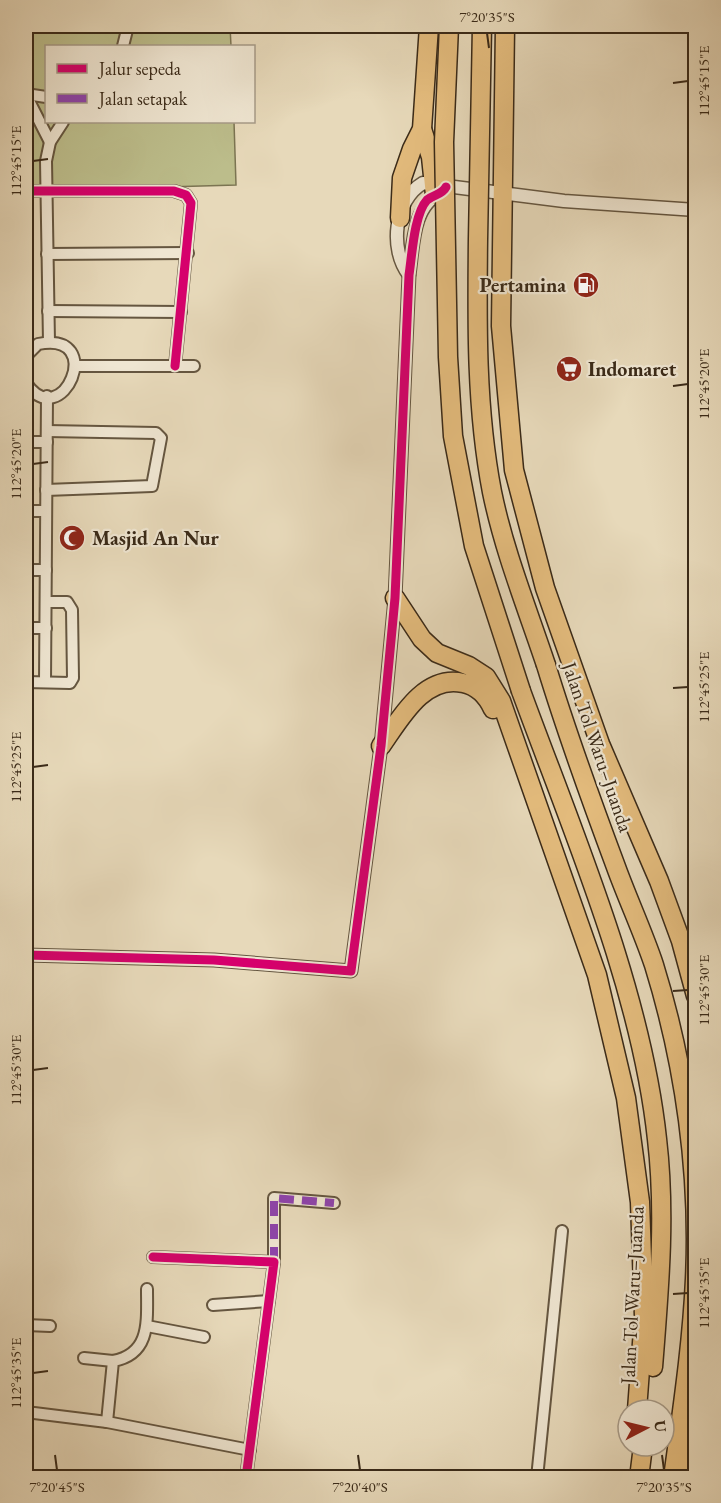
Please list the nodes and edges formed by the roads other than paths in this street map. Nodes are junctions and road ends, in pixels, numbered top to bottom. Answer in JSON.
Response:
{"nodes":[{"id":1,"x":128,"y":26,"type":"edge"},
{"id":2,"x":429,"y":26,"type":"edge"},
{"id":3,"x":449,"y":26,"type":"edge"},
{"id":4,"x":482,"y":26,"type":"edge"},
{"id":5,"x":505,"y":26,"type":"edge"},
{"id":6,"x":123,"y":45,"type":"edge"},
{"id":7,"x":26,"y":95,"type":"edge"},
{"id":8,"x":45,"y":97,"type":"edge"},
{"id":9,"x":62,"y":123,"type":"edge"},
{"id":10,"x":422,"y":129,"type":"junction"},
{"id":11,"x":50,"y":142,"type":"junction"},
{"id":12,"x":438,"y":188,"type":"junction"},
{"id":13,"x":26,"y":191,"type":"edge"},
{"id":14,"x":46,"y":192,"type":"junction"},
{"id":15,"x":503,"y":195,"type":"junction"},
{"id":16,"x":696,"y":210,"type":"edge"},
{"id":17,"x":400,"y":218,"type":"junction"},
{"id":18,"x":188,"y":253,"type":"junction"},
{"id":19,"x":47,"y":254,"type":"junction"},
{"id":20,"x":409,"y":275,"type":"junction"},
{"id":21,"x":48,"y":311,"type":"junction"},
{"id":22,"x":181,"y":312,"type":"junction"},
{"id":23,"x":49,"y":342,"type":"junction"},
{"id":24,"x":26,"y":356,"type":"edge"},
{"id":25,"x":75,"y":366,"type":"junction"},
{"id":26,"x":175,"y":366,"type":"junction"},
{"id":27,"x":194,"y":366,"type":"dead end"},
{"id":28,"x":26,"y":382,"type":"edge"},
{"id":29,"x":47,"y":396,"type":"junction"},
{"id":30,"x":46,"y":437,"type":"junction"},
{"id":31,"x":26,"y":442,"type":"edge"},
{"id":32,"x":46,"y":490,"type":"junction"},
{"id":33,"x":26,"y":511,"type":"edge"},
{"id":34,"x":46,"y":512,"type":"junction"},
{"id":35,"x":26,"y":570,"type":"edge"},
{"id":36,"x":46,"y":570,"type":"junction"},
{"id":37,"x":395,"y":598,"type":"junction"},
{"id":38,"x":47,"y":602,"type":"junction"},
{"id":39,"x":26,"y":628,"type":"edge"},
{"id":40,"x":46,"y":628,"type":"junction"},
{"id":41,"x":26,"y":682,"type":"edge"},
{"id":42,"x":45,"y":682,"type":"junction"},
{"id":43,"x":381,"y":746,"type":"junction"},
{"id":44,"x":564,"y":876,"type":"junction"},
{"id":45,"x":26,"y":955,"type":"edge"},
{"id":46,"x":696,"y":996,"type":"edge"},
{"id":47,"x":334,"y":1203,"type":"dead end"},
{"id":48,"x":562,"y":1230,"type":"dead end"},
{"id":49,"x":153,"y":1257,"type":"dead end"},
{"id":50,"x":274,"y":1262,"type":"junction"},
{"id":51,"x":147,"y":1290,"type":"dead end"},
{"id":52,"x":269,"y":1301,"type":"junction"},
{"id":53,"x":213,"y":1305,"type":"dead end"},
{"id":54,"x":26,"y":1325,"type":"edge"},
{"id":55,"x":50,"y":1326,"type":"dead end"},
{"id":56,"x":147,"y":1326,"type":"junction"},
{"id":57,"x":204,"y":1337,"type":"dead end"},
{"id":58,"x":84,"y":1358,"type":"dead end"},
{"id":59,"x":114,"y":1361,"type":"junction"},
{"id":60,"x":638,"y":1398,"type":"edge"},
{"id":61,"x":649,"y":1398,"type":"edge"},
{"id":62,"x":26,"y":1412,"type":"edge"},
{"id":63,"x":696,"y":1418,"type":"edge"},
{"id":64,"x":106,"y":1422,"type":"junction"},
{"id":65,"x":250,"y":1450,"type":"junction"},
{"id":66,"x":632,"y":1458,"type":"edge"},
{"id":67,"x":642,"y":1458,"type":"edge"},
{"id":68,"x":246,"y":1478,"type":"edge"},
{"id":69,"x":537,"y":1478,"type":"edge"},
{"id":70,"x":629,"y":1478,"type":"edge"},
{"id":71,"x":639,"y":1478,"type":"edge"},
{"id":72,"x":673,"y":1478,"type":"edge"},
{"id":73,"x":686,"y":1478,"type":"edge"}],
"edges":[{"from":1,"to":6,"type":"street"},
{"from":2,"to":10,"type":"highway"},
{"from":3,"to":61,"type":"highway","name":"Jalan Tol Waru–Juanda","bridge":true},
{"from":4,"to":72,"type":"highway","name":"Jalan Tol Waru–Juanda","bridge":true},
{"from":5,"to":15,"type":"highway"},
{"from":7,"to":8,"type":"street"},
{"from":7,"to":11,"type":"street"},
{"from":9,"to":11,"type":"street"},
{"from":10,"to":12,"type":"highway"},
{"from":10,"to":17,"type":"highway"},
{"from":11,"to":14,"type":"street"},
{"from":12,"to":15,"type":"street"},
{"from":12,"to":17,"type":"street"},
{"from":12,"to":20,"type":"street"},
{"from":13,"to":14,"type":"street"},
{"from":14,"to":18,"type":"street"},
{"from":14,"to":19,"type":"street"},
{"from":15,"to":16,"type":"street"},
{"from":15,"to":46,"type":"highway"},
{"from":17,"to":20,"type":"street"},
{"from":18,"to":19,"type":"street"},
{"from":18,"to":22,"type":"street"},
{"from":19,"to":21,"type":"street"},
{"from":20,"to":37,"type":"street"},
{"from":21,"to":22,"type":"street"},
{"from":21,"to":23,"type":"street"},
{"from":22,"to":26,"type":"street"},
{"from":23,"to":24,"type":"street"},
{"from":23,"to":25,"type":"street"},
{"from":25,"to":26,"type":"street"},
{"from":25,"to":29,"type":"street"},
{"from":26,"to":27,"type":"street"},
{"from":28,"to":29,"type":"street"},
{"from":29,"to":30,"type":"street"},
{"from":30,"to":31,"type":"street"},
{"from":30,"to":32,"type":"street"},
{"from":30,"to":32,"type":"street"},
{"from":32,"to":34,"type":"street"},
{"from":33,"to":34,"type":"street"},
{"from":34,"to":36,"type":"street"},
{"from":35,"to":36,"type":"street"},
{"from":36,"to":38,"type":"street"},
{"from":37,"to":43,"type":"street"},
{"from":37,"to":44,"type":"highway"},
{"from":38,"to":40,"type":"street"},
{"from":38,"to":42,"type":"street"},
{"from":39,"to":40,"type":"street"},
{"from":40,"to":42,"type":"street"},
{"from":41,"to":42,"type":"street"},
{"from":43,"to":44,"type":"highway"},
{"from":43,"to":45,"type":"street"},
{"from":44,"to":60,"type":"highway"},
{"from":47,"to":50,"type":"street"},
{"from":48,"to":69,"type":"street"},
{"from":49,"to":50,"type":"street"},
{"from":50,"to":52,"type":"street"},
{"from":51,"to":56,"type":"street"},
{"from":52,"to":53,"type":"street"},
{"from":52,"to":65,"type":"street"},
{"from":54,"to":55,"type":"street"},
{"from":56,"to":57,"type":"street"},
{"from":56,"to":59,"type":"street"},
{"from":58,"to":59,"type":"street"},
{"from":59,"to":64,"type":"street"},
{"from":62,"to":64,"type":"street"},
{"from":63,"to":73,"type":"highway"},
{"from":64,"to":65,"type":"street"},
{"from":65,"to":68,"type":"street"},
{"from":66,"to":70,"type":"highway"},
{"from":67,"to":71,"type":"highway"}]}
